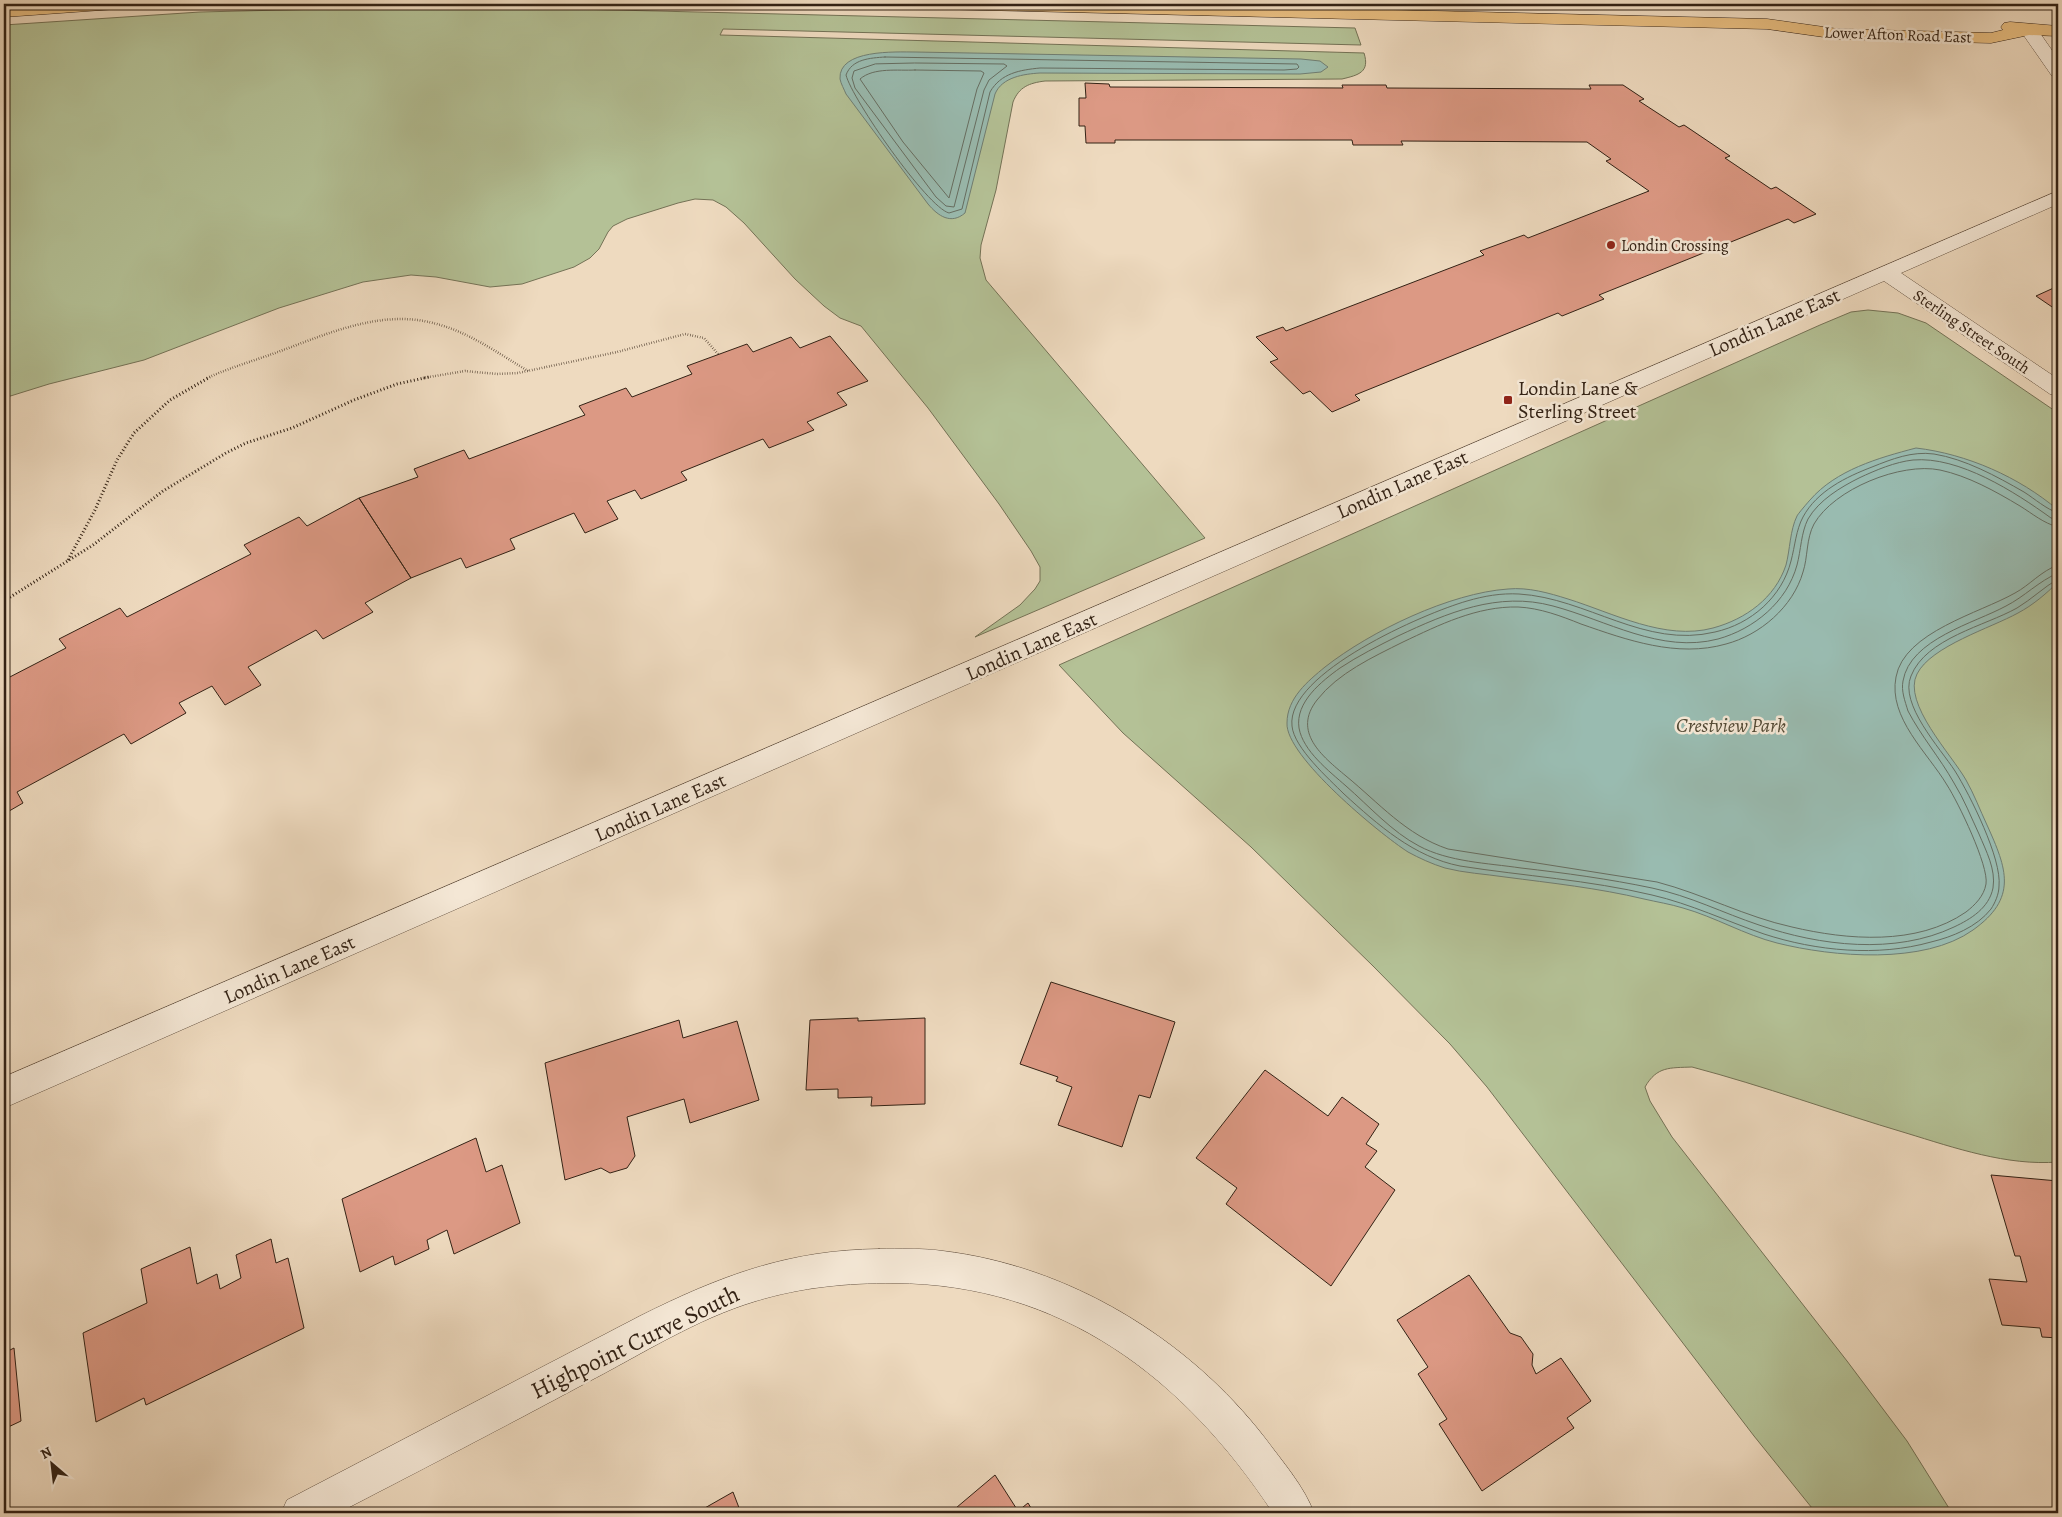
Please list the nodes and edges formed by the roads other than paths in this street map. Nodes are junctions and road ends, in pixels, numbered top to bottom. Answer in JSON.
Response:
{"nodes":[{"id":1,"x":116,"y":4,"type":"edge"},
{"id":2,"x":939,"y":4,"type":"edge"},
{"id":3,"x":4,"y":12,"type":"edge"},
{"id":4,"x":1924,"y":20,"type":"dead end"},
{"id":5,"x":1981,"y":21,"type":"dead end"},
{"id":6,"x":1767,"y":24,"type":"junction"},
{"id":7,"x":2029,"y":30,"type":"junction"},
{"id":8,"x":2058,"y":31,"type":"edge"},
{"id":9,"x":2058,"y":72,"type":"edge"},
{"id":10,"x":2058,"y":197,"type":"edge"},
{"id":11,"x":1886,"y":273,"type":"junction"},
{"id":12,"x":2058,"y":389,"type":"edge"},
{"id":13,"x":4,"y":1093,"type":"edge"},
{"id":14,"x":300,"y":1513,"type":"edge"},
{"id":15,"x":1295,"y":1513,"type":"edge"}],
"edges":[{"from":1,"to":3,"type":"main road"},
{"from":2,"to":6,"type":"main road","name":"Lower Afton Road East"},
{"from":4,"to":6,"type":"main road","name":"Lower Afton Road East"},
{"from":5,"to":7,"type":"main road","name":"Lower Afton Road East"},
{"from":6,"to":7,"type":"main road","name":"Lower Afton Road East"},
{"from":7,"to":8,"type":"main road","name":"Lower Afton Road East"},
{"from":7,"to":9,"type":"street"},
{"from":10,"to":11,"type":"street","name":"Londin Lane East"},
{"from":11,"to":12,"type":"street","name":"Sterling Street South"},
{"from":11,"to":13,"type":"street","name":"Londin Lane East"},
{"from":14,"to":15,"type":"street","name":"Highpoint Curve South"}]}
